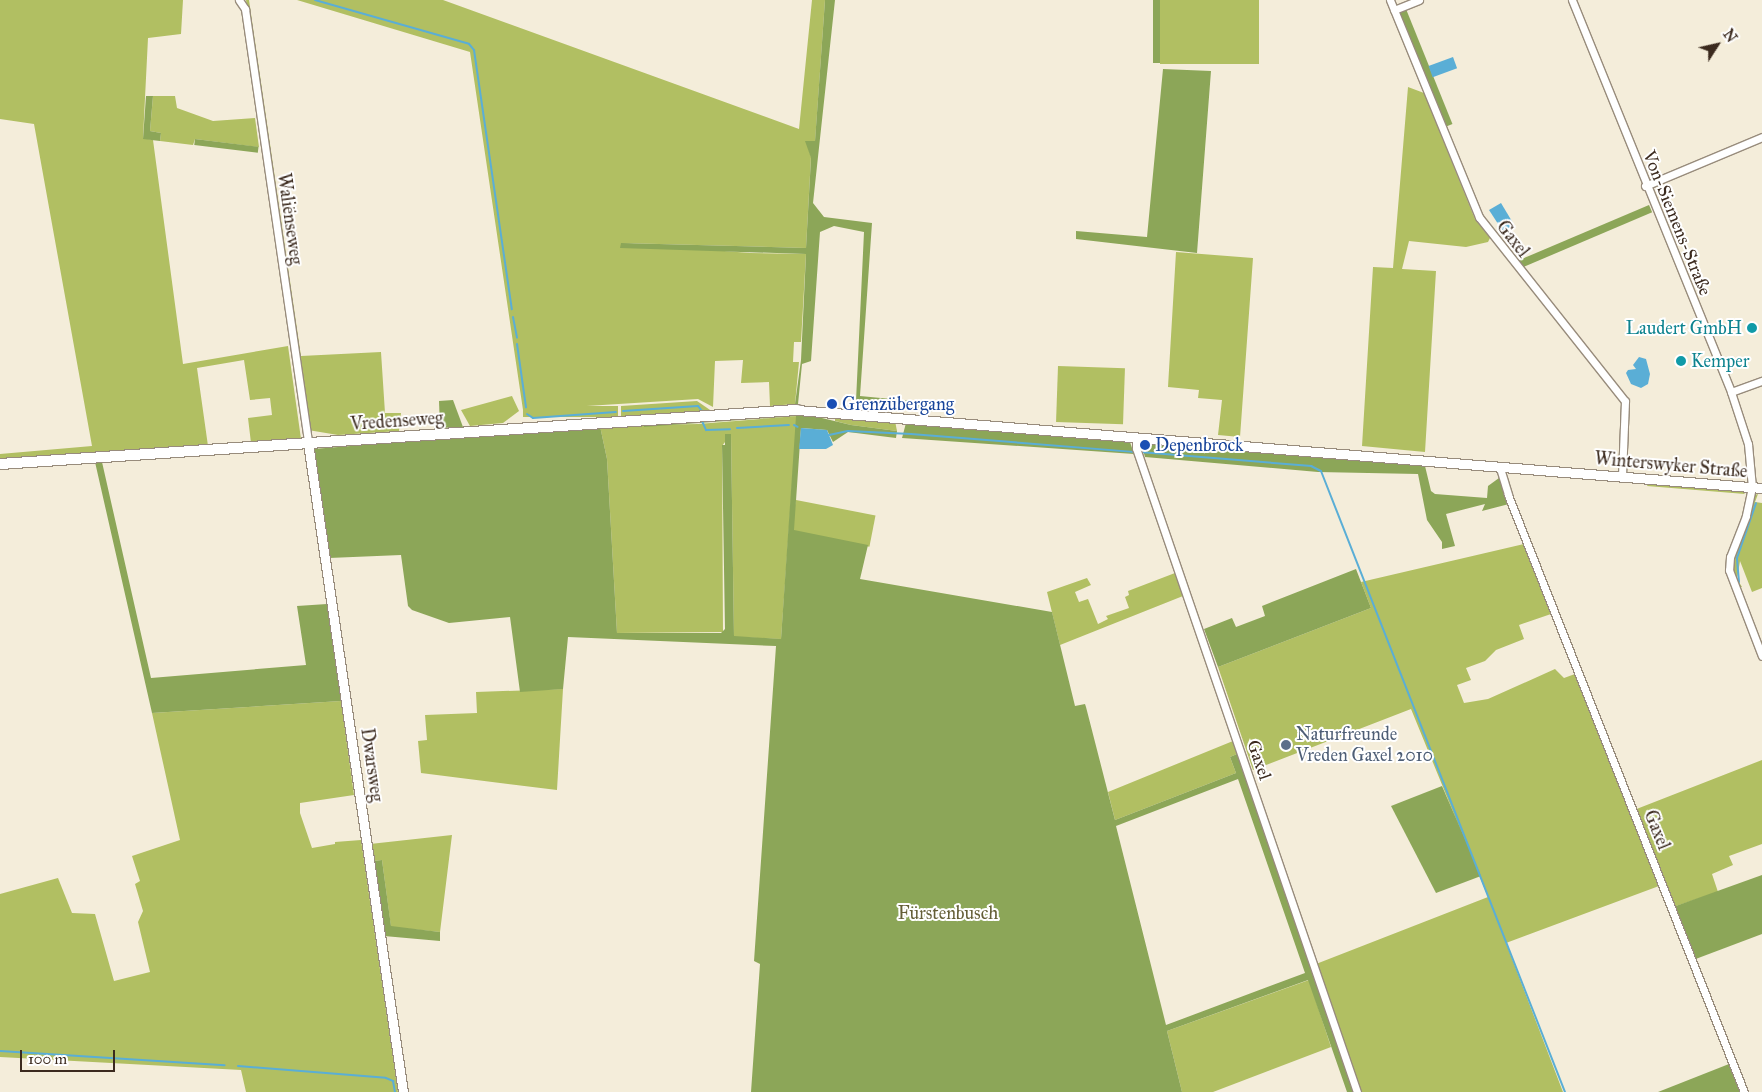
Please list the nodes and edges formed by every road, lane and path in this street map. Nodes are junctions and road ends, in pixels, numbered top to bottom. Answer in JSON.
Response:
{"nodes":[{"id":1,"x":240,"y":0,"type":"edge"},
{"id":2,"x":1390,"y":0,"type":"edge"},
{"id":3,"x":1419,"y":0,"type":"edge"},
{"id":4,"x":1572,"y":0,"type":"edge"},
{"id":5,"x":1394,"y":10,"type":"junction"},
{"id":6,"x":1762,"y":137,"type":"edge"},
{"id":7,"x":1645,"y":186,"type":"junction"},
{"id":8,"x":1762,"y":381,"type":"edge"},
{"id":9,"x":1731,"y":392,"type":"junction"},
{"id":10,"x":797,"y":410,"type":"joint"},
{"id":11,"x":1136,"y":438,"type":"junction"},
{"id":12,"x":308,"y":443,"type":"junction"},
{"id":13,"x":0,"y":464,"type":"edge"},
{"id":14,"x":1500,"y":468,"type":"junction"},
{"id":15,"x":1622,"y":477,"type":"junction"},
{"id":16,"x":1757,"y":488,"type":"edge"},
{"id":17,"x":1762,"y":656,"type":"edge"},
{"id":18,"x":403,"y":1092,"type":"edge"},
{"id":19,"x":1357,"y":1092,"type":"edge"},
{"id":20,"x":1744,"y":1092,"type":"edge"}],
"edges":[{"from":1,"to":12,"type":"street","name":"Waliënseweg"},
{"from":2,"to":5,"type":"street","name":"Gaxel"},
{"from":3,"to":5,"type":"street"},
{"from":4,"to":7,"type":"street","name":"Von-Siemens-Straße"},
{"from":5,"to":15,"type":"street","name":"Gaxel"},
{"from":6,"to":7,"type":"street"},
{"from":7,"to":9,"type":"street","name":"Von-Siemens-Straße"},
{"from":8,"to":9,"type":"street"},
{"from":9,"to":16,"type":"street","name":"Von-Siemens-Straße"},
{"from":10,"to":11,"type":"street","name":"Winterswyker Straße"},
{"from":10,"to":12,"type":"main road","name":"Vredenseweg"},
{"from":11,"to":14,"type":"street","name":"Winterswyker Straße"},
{"from":11,"to":19,"type":"street","name":"Gaxel"},
{"from":12,"to":13,"type":"main road","name":"Vredenseweg"},
{"from":12,"to":18,"type":"street","name":"Dwarsweg"},
{"from":14,"to":15,"type":"street","name":"Winterswyker Straße"},
{"from":14,"to":20,"type":"street","name":"Gaxel"},
{"from":15,"to":16,"type":"street","name":"Winterswyker Straße"},
{"from":16,"to":17,"type":"street","name":"Von-Siemens-Straße"}]}
